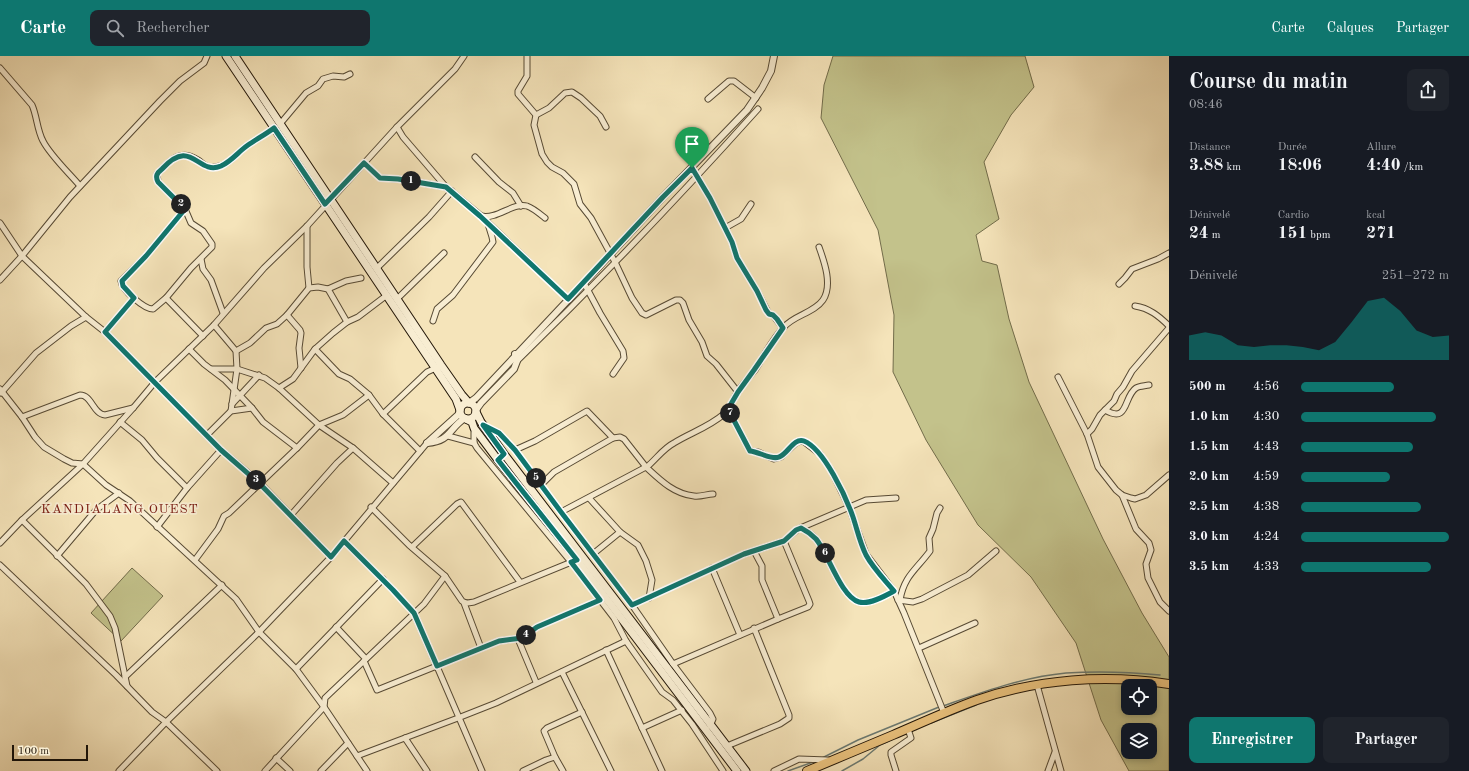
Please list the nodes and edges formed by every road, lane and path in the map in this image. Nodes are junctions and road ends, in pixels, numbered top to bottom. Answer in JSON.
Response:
{"nodes":[{"id":1,"x":207,"y":56,"type":"edge"},
{"id":2,"x":226,"y":56,"type":"edge"},
{"id":3,"x":464,"y":56,"type":"edge"},
{"id":4,"x":527,"y":56,"type":"edge"},
{"id":5,"x":774,"y":56,"type":"edge"},
{"id":6,"x":236,"y":57,"type":"edge"},
{"id":7,"x":0,"y":68,"type":"edge"},
{"id":8,"x":350,"y":74,"type":"dead end"},
{"id":9,"x":756,"y":98,"type":"junction"},
{"id":10,"x":708,"y":99,"type":"dead end"},
{"id":11,"x":758,"y":109,"type":"dead end"},
{"id":12,"x":536,"y":115,"type":"junction"},
{"id":13,"x":277,"y":126,"type":"junction"},
{"id":14,"x":397,"y":127,"type":"junction"},
{"id":15,"x":606,"y":127,"type":"dead end"},
{"id":16,"x":475,"y":157,"type":"dead end"},
{"id":17,"x":364,"y":163,"type":"junction"},
{"id":18,"x":692,"y":168,"type":"junction"},
{"id":19,"x":698,"y":177,"type":"junction"},
{"id":20,"x":80,"y":186,"type":"junction"},
{"id":21,"x":446,"y":187,"type":"junction"},
{"id":22,"x":452,"y":192,"type":"junction"},
{"id":23,"x":328,"y":201,"type":"junction"},
{"id":24,"x":751,"y":204,"type":"dead end"},
{"id":25,"x":521,"y":206,"type":"junction"},
{"id":26,"x":185,"y":209,"type":"junction"},
{"id":27,"x":480,"y":216,"type":"junction"},
{"id":28,"x":545,"y":218,"type":"dead end"},
{"id":29,"x":0,"y":223,"type":"edge"},
{"id":30,"x":488,"y":223,"type":"junction"},
{"id":31,"x":307,"y":226,"type":"junction"},
{"id":32,"x":725,"y":228,"type":"junction"},
{"id":33,"x":819,"y":247,"type":"dead end"},
{"id":34,"x":610,"y":253,"type":"junction"},
{"id":35,"x":1169,"y":253,"type":"edge"},
{"id":36,"x":444,"y":254,"type":"dead end"},
{"id":37,"x":22,"y":256,"type":"junction"},
{"id":38,"x":201,"y":259,"type":"junction"},
{"id":39,"x":615,"y":262,"type":"junction"},
{"id":40,"x":376,"y":268,"type":"junction"},
{"id":41,"x":361,"y":278,"type":"dead end"},
{"id":42,"x":0,"y":280,"type":"edge"},
{"id":43,"x":584,"y":283,"type":"junction"},
{"id":44,"x":1119,"y":284,"type":"dead end"},
{"id":45,"x":309,"y":288,"type":"junction"},
{"id":46,"x":328,"y":289,"type":"junction"},
{"id":47,"x":588,"y":291,"type":"junction"},
{"id":48,"x":387,"y":295,"type":"junction"},
{"id":49,"x":134,"y":298,"type":"junction"},
{"id":50,"x":166,"y":298,"type":"junction"},
{"id":51,"x":397,"y":299,"type":"junction"},
{"id":52,"x":568,"y":299,"type":"junction"},
{"id":53,"x":1135,"y":306,"type":"dead end"},
{"id":54,"x":223,"y":313,"type":"junction"},
{"id":55,"x":287,"y":315,"type":"junction"},
{"id":56,"x":86,"y":316,"type":"junction"},
{"id":57,"x":432,"y":321,"type":"dead end"},
{"id":58,"x":346,"y":322,"type":"junction"},
{"id":59,"x":214,"y":325,"type":"junction"},
{"id":60,"x":1169,"y":327,"type":"edge"},
{"id":61,"x":783,"y":328,"type":"junction"},
{"id":62,"x":105,"y":332,"type":"junction"},
{"id":63,"x":203,"y":336,"type":"junction"},
{"id":64,"x":189,"y":349,"type":"junction"},
{"id":65,"x":315,"y":349,"type":"junction"},
{"id":66,"x":236,"y":351,"type":"junction"},
{"id":67,"x":515,"y":354,"type":"junction"},
{"id":68,"x":517,"y":361,"type":"junction"},
{"id":69,"x":438,"y":366,"type":"junction"},
{"id":70,"x":301,"y":368,"type":"junction"},
{"id":71,"x":211,"y":369,"type":"junction"},
{"id":72,"x":237,"y":369,"type":"junction"},
{"id":73,"x":613,"y":374,"type":"dead end"},
{"id":74,"x":259,"y":375,"type":"junction"},
{"id":75,"x":1058,"y":377,"type":"dead end"},
{"id":76,"x":155,"y":382,"type":"junction"},
{"id":77,"x":1149,"y":385,"type":"dead end"},
{"id":78,"x":279,"y":388,"type":"junction"},
{"id":79,"x":233,"y":389,"type":"junction"},
{"id":80,"x":1,"y":391,"type":"edge"},
{"id":81,"x":738,"y":392,"type":"junction"},
{"id":82,"x":240,"y":395,"type":"junction"},
{"id":83,"x":369,"y":395,"type":"junction"},
{"id":84,"x":469,"y":403,"type":"junction"},
{"id":85,"x":232,"y":404,"type":"junction"},
{"id":86,"x":134,"y":407,"type":"junction"},
{"id":87,"x":252,"y":408,"type":"junction"},
{"id":88,"x":728,"y":409,"type":"junction"},
{"id":89,"x":460,"y":410,"type":"junction"},
{"id":90,"x":1105,"y":410,"type":"junction"},
{"id":91,"x":231,"y":411,"type":"junction"},
{"id":92,"x":476,"y":411,"type":"junction"},
{"id":93,"x":384,"y":414,"type":"junction"},
{"id":94,"x":22,"y":417,"type":"junction"},
{"id":95,"x":466,"y":419,"type":"junction"},
{"id":96,"x":120,"y":422,"type":"junction"},
{"id":97,"x":319,"y":425,"type":"junction"},
{"id":98,"x":483,"y":425,"type":"junction"},
{"id":99,"x":474,"y":428,"type":"junction"},
{"id":100,"x":1087,"y":434,"type":"junction"},
{"id":101,"x":208,"y":435,"type":"junction"},
{"id":102,"x":448,"y":436,"type":"junction"},
{"id":103,"x":613,"y":438,"type":"junction"},
{"id":104,"x":427,"y":443,"type":"junction"},
{"id":105,"x":474,"y":443,"type":"junction"},
{"id":106,"x":297,"y":448,"type":"junction"},
{"id":107,"x":353,"y":448,"type":"junction"},
{"id":108,"x":221,"y":450,"type":"junction"},
{"id":109,"x":515,"y":450,"type":"junction"},
{"id":110,"x":420,"y":451,"type":"junction"},
{"id":111,"x":504,"y":454,"type":"junction"},
{"id":112,"x":498,"y":460,"type":"junction"},
{"id":113,"x":83,"y":464,"type":"junction"},
{"id":114,"x":646,"y":467,"type":"junction"},
{"id":115,"x":1169,"y":475,"type":"edge"},
{"id":116,"x":393,"y":483,"type":"junction"},
{"id":117,"x":260,"y":484,"type":"junction"},
{"id":118,"x":541,"y":485,"type":"junction"},
{"id":119,"x":187,"y":488,"type":"junction"},
{"id":120,"x":119,"y":493,"type":"junction"},
{"id":121,"x":713,"y":494,"type":"dead end"},
{"id":122,"x":1122,"y":495,"type":"junction"},
{"id":123,"x":589,"y":498,"type":"junction"},
{"id":124,"x":896,"y":498,"type":"dead end"},
{"id":125,"x":850,"y":507,"type":"junction"},
{"id":126,"x":371,"y":508,"type":"junction"},
{"id":127,"x":940,"y":508,"type":"dead end"},
{"id":128,"x":561,"y":512,"type":"junction"},
{"id":129,"x":291,"y":515,"type":"junction"},
{"id":130,"x":22,"y":520,"type":"junction"},
{"id":131,"x":157,"y":527,"type":"junction"},
{"id":132,"x":801,"y":528,"type":"junction"},
{"id":133,"x":620,"y":532,"type":"junction"},
{"id":134,"x":344,"y":541,"type":"junction"},
{"id":135,"x":784,"y":541,"type":"junction"},
{"id":136,"x":0,"y":543,"type":"edge"},
{"id":137,"x":412,"y":547,"type":"junction"},
{"id":138,"x":754,"y":551,"type":"junction"},
{"id":139,"x":996,"y":551,"type":"dead end"},
{"id":140,"x":593,"y":554,"type":"junction"},
{"id":141,"x":57,"y":556,"type":"junction"},
{"id":142,"x":331,"y":557,"type":"junction"},
{"id":143,"x":195,"y":560,"type":"junction"},
{"id":144,"x":574,"y":561,"type":"junction"},
{"id":145,"x":0,"y":565,"type":"edge"},
{"id":146,"x":712,"y":568,"type":"junction"},
{"id":147,"x":445,"y":576,"type":"junction"},
{"id":148,"x":383,"y":580,"type":"junction"},
{"id":149,"x":520,"y":582,"type":"junction"},
{"id":150,"x":222,"y":585,"type":"junction"},
{"id":151,"x":894,"y":591,"type":"junction"},
{"id":152,"x":649,"y":598,"type":"junction"},
{"id":153,"x":600,"y":600,"type":"junction"},
{"id":154,"x":899,"y":600,"type":"junction"},
{"id":155,"x":464,"y":603,"type":"junction"},
{"id":156,"x":632,"y":605,"type":"junction"},
{"id":157,"x":1169,"y":612,"type":"edge"},
{"id":158,"x":414,"y":613,"type":"junction"},
{"id":159,"x":778,"y":618,"type":"junction"},
{"id":160,"x":975,"y":623,"type":"dead end"},
{"id":161,"x":336,"y":627,"type":"junction"},
{"id":162,"x":754,"y":628,"type":"junction"},
{"id":163,"x":259,"y":632,"type":"junction"},
{"id":164,"x":740,"y":635,"type":"junction"},
{"id":165,"x":518,"y":639,"type":"junction"},
{"id":166,"x":626,"y":641,"type":"junction"},
{"id":167,"x":481,"y":648,"type":"junction"},
{"id":168,"x":918,"y":648,"type":"junction"},
{"id":169,"x":606,"y":650,"type":"junction"},
{"id":170,"x":365,"y":660,"type":"junction"},
{"id":171,"x":673,"y":664,"type":"junction"},
{"id":172,"x":437,"y":666,"type":"junction"},
{"id":173,"x":296,"y":669,"type":"junction"},
{"id":174,"x":562,"y":672,"type":"junction"},
{"id":175,"x":125,"y":676,"type":"junction"},
{"id":176,"x":536,"y":682,"type":"junction"},
{"id":177,"x":1037,"y":684,"type":"junction"},
{"id":178,"x":1169,"y":684,"type":"edge"},
{"id":179,"x":127,"y":687,"type":"junction"},
{"id":180,"x":324,"y":706,"type":"junction"},
{"id":181,"x":682,"y":710,"type":"junction"},
{"id":182,"x":582,"y":712,"type":"junction"},
{"id":183,"x":944,"y":713,"type":"junction"},
{"id":184,"x":458,"y":718,"type":"junction"},
{"id":185,"x":166,"y":722,"type":"junction"},
{"id":186,"x":708,"y":727,"type":"junction"},
{"id":187,"x":642,"y":728,"type":"junction"},
{"id":188,"x":908,"y":729,"type":"junction"},
{"id":189,"x":404,"y":738,"type":"junction"},
{"id":190,"x":348,"y":743,"type":"junction"},
{"id":191,"x":726,"y":746,"type":"junction"},
{"id":192,"x":1055,"y":752,"type":"junction"},
{"id":193,"x":358,"y":756,"type":"junction"},
{"id":194,"x":556,"y":757,"type":"junction"},
{"id":195,"x":276,"y":758,"type":"junction"},
{"id":196,"x":831,"y":760,"type":"junction"},
{"id":197,"x":119,"y":771,"type":"edge"},
{"id":198,"x":216,"y":771,"type":"edge"},
{"id":199,"x":265,"y":771,"type":"edge"},
{"id":200,"x":290,"y":771,"type":"edge"},
{"id":201,"x":321,"y":771,"type":"edge"},
{"id":202,"x":367,"y":771,"type":"edge"},
{"id":203,"x":427,"y":771,"type":"edge"},
{"id":204,"x":482,"y":771,"type":"edge"},
{"id":205,"x":523,"y":771,"type":"edge"},
{"id":206,"x":563,"y":771,"type":"edge"},
{"id":207,"x":611,"y":771,"type":"edge"},
{"id":208,"x":662,"y":771,"type":"edge"},
{"id":209,"x":723,"y":771,"type":"edge"},
{"id":210,"x":737,"y":771,"type":"edge"},
{"id":211,"x":746,"y":771,"type":"edge"},
{"id":212,"x":774,"y":771,"type":"edge"},
{"id":213,"x":807,"y":771,"type":"edge"},
{"id":214,"x":820,"y":771,"type":"edge"},
{"id":215,"x":896,"y":771,"type":"edge"},
{"id":216,"x":1048,"y":771,"type":"edge"},
{"id":217,"x":1061,"y":771,"type":"edge"}],
"edges":[{"from":1,"to":20,"type":"street"},
{"from":2,"to":13,"type":"main road"},
{"from":3,"to":14,"type":"street"},
{"from":4,"to":12,"type":"street"},
{"from":5,"to":9,"type":"street"},
{"from":6,"to":13,"type":"main road"},
{"from":7,"to":20,"type":"street"},
{"from":8,"to":13,"type":"street"},
{"from":9,"to":10,"type":"street"},
{"from":9,"to":18,"type":"street"},
{"from":11,"to":19,"type":"street"},
{"from":12,"to":15,"type":"street"},
{"from":12,"to":34,"type":"street"},
{"from":13,"to":23,"type":"main road"},
{"from":13,"to":26,"type":"street"},
{"from":14,"to":17,"type":"street"},
{"from":14,"to":21,"type":"street"},
{"from":16,"to":25,"type":"street"},
{"from":17,"to":21,"type":"street"},
{"from":17,"to":23,"type":"street"},
{"from":18,"to":19,"type":"street"},
{"from":18,"to":34,"type":"street"},
{"from":19,"to":32,"type":"street"},
{"from":19,"to":39,"type":"street"},
{"from":20,"to":37,"type":"street"},
{"from":21,"to":22,"type":"street"},
{"from":22,"to":27,"type":"street"},
{"from":22,"to":40,"type":"street"},
{"from":23,"to":31,"type":"street"},
{"from":23,"to":40,"type":"main road"},
{"from":23,"to":48,"type":"main road"},
{"from":24,"to":32,"type":"street"},
{"from":25,"to":27,"type":"street"},
{"from":25,"to":28,"type":"street"},
{"from":26,"to":38,"type":"street"},
{"from":26,"to":49,"type":"street"},
{"from":27,"to":30,"type":"street"},
{"from":29,"to":37,"type":"street"},
{"from":30,"to":52,"type":"street"},
{"from":30,"to":57,"type":"street"},
{"from":31,"to":45,"type":"street"},
{"from":31,"to":54,"type":"street"},
{"from":32,"to":61,"type":"street"},
{"from":33,"to":61,"type":"street"},
{"from":34,"to":39,"type":"street"},
{"from":34,"to":43,"type":"street"},
{"from":35,"to":44,"type":"street"},
{"from":36,"to":51,"type":"street"},
{"from":37,"to":42,"type":"street"},
{"from":37,"to":56,"type":"street"},
{"from":38,"to":50,"type":"street"},
{"from":38,"to":54,"type":"street"},
{"from":39,"to":47,"type":"street"},
{"from":39,"to":81,"type":"street"},
{"from":40,"to":51,"type":"main road"},
{"from":41,"to":46,"type":"street"},
{"from":43,"to":47,"type":"street"},
{"from":43,"to":52,"type":"street"},
{"from":45,"to":46,"type":"street"},
{"from":45,"to":55,"type":"street"},
{"from":46,"to":58,"type":"street"},
{"from":47,"to":68,"type":"street"},
{"from":47,"to":73,"type":"street"},
{"from":48,"to":58,"type":"street"},
{"from":48,"to":69,"type":"main road"},
{"from":49,"to":50,"type":"street"},
{"from":49,"to":62,"type":"street"},
{"from":50,"to":63,"type":"street"},
{"from":51,"to":69,"type":"main road"},
{"from":52,"to":67,"type":"street"},
{"from":53,"to":60,"type":"street"},
{"from":54,"to":59,"type":"street"},
{"from":55,"to":66,"type":"street"},
{"from":55,"to":70,"type":"street"},
{"from":56,"to":62,"type":"street"},
{"from":56,"to":80,"type":"street"},
{"from":58,"to":65,"type":"street"},
{"from":59,"to":63,"type":"street"},
{"from":59,"to":66,"type":"street"},
{"from":60,"to":90,"type":"street"},
{"from":61,"to":81,"type":"street"},
{"from":62,"to":76,"type":"street"},
{"from":63,"to":64,"type":"street"},
{"from":64,"to":71,"type":"street"},
{"from":64,"to":76,"type":"street"},
{"from":65,"to":70,"type":"street"},
{"from":65,"to":83,"type":"street"},
{"from":66,"to":72,"type":"street"},
{"from":67,"to":68,"type":"street"},
{"from":67,"to":84,"type":"street"},
{"from":68,"to":92,"type":"street"},
{"from":69,"to":84,"type":"main road"},
{"from":69,"to":89,"type":"main road"},
{"from":69,"to":93,"type":"street"},
{"from":70,"to":78,"type":"street"},
{"from":71,"to":72,"type":"street"},
{"from":71,"to":79,"type":"street"},
{"from":72,"to":74,"type":"street"},
{"from":72,"to":79,"type":"street"},
{"from":74,"to":78,"type":"street"},
{"from":74,"to":82,"type":"street"},
{"from":75,"to":100,"type":"street"},
{"from":76,"to":86,"type":"street"},
{"from":76,"to":101,"type":"street"},
{"from":77,"to":90,"type":"street"},
{"from":78,"to":97,"type":"street"},
{"from":79,"to":82,"type":"street"},
{"from":79,"to":85,"type":"street"},
{"from":80,"to":94,"type":"street"},
{"from":81,"to":88,"type":"street"},
{"from":82,"to":85,"type":"street"},
{"from":82,"to":87,"type":"street"},
{"from":83,"to":93,"type":"street"},
{"from":83,"to":97,"type":"street"},
{"from":84,"to":89,"type":"main road"},
{"from":84,"to":92,"type":"main road"},
{"from":85,"to":91,"type":"street"},
{"from":86,"to":94,"type":"street"},
{"from":86,"to":96,"type":"street"},
{"from":87,"to":91,"type":"street"},
{"from":87,"to":106,"type":"street"},
{"from":88,"to":114,"type":"street"},
{"from":88,"to":125,"type":"street"},
{"from":89,"to":95,"type":"main road"},
{"from":89,"to":104,"type":"street"},
{"from":90,"to":100,"type":"street"},
{"from":91,"to":101,"type":"street"},
{"from":92,"to":95,"type":"main road"},
{"from":92,"to":98,"type":"main road"},
{"from":93,"to":110,"type":"street"},
{"from":94,"to":113,"type":"street"},
{"from":95,"to":99,"type":"main road"},
{"from":95,"to":102,"type":"street"},
{"from":96,"to":113,"type":"street"},
{"from":96,"to":119,"type":"street"},
{"from":97,"to":106,"type":"street"},
{"from":97,"to":107,"type":"street"},
{"from":98,"to":109,"type":"street"},
{"from":98,"to":111,"type":"main road"},
{"from":99,"to":105,"type":"street"},
{"from":99,"to":112,"type":"main road"},
{"from":100,"to":122,"type":"street"},
{"from":101,"to":108,"type":"street"},
{"from":102,"to":104,"type":"street"},
{"from":102,"to":105,"type":"street"},
{"from":103,"to":109,"type":"street"},
{"from":103,"to":114,"type":"street"},
{"from":103,"to":118,"type":"street"},
{"from":104,"to":110,"type":"street"},
{"from":105,"to":144,"type":"street"},
{"from":106,"to":117,"type":"street"},
{"from":107,"to":116,"type":"street"},
{"from":107,"to":129,"type":"street"},
{"from":108,"to":117,"type":"street"},
{"from":108,"to":119,"type":"street"},
{"from":109,"to":118,"type":"street"},
{"from":110,"to":116,"type":"street"},
{"from":111,"to":112,"type":"main road"},
{"from":111,"to":186,"type":"main road"},
{"from":112,"to":144,"type":"main road"},
{"from":113,"to":120,"type":"street"},
{"from":113,"to":130,"type":"street"},
{"from":114,"to":121,"type":"street"},
{"from":114,"to":123,"type":"street"},
{"from":115,"to":122,"type":"street"},
{"from":116,"to":126,"type":"street"},
{"from":117,"to":129,"type":"street"},
{"from":117,"to":143,"type":"street"},
{"from":118,"to":128,"type":"street"},
{"from":119,"to":131,"type":"street"},
{"from":120,"to":131,"type":"street"},
{"from":120,"to":141,"type":"street"},
{"from":122,"to":157,"type":"street"},
{"from":123,"to":128,"type":"street"},
{"from":123,"to":133,"type":"street"},
{"from":124,"to":125,"type":"street"},
{"from":125,"to":132,"type":"street"},
{"from":125,"to":151,"type":"street"},
{"from":126,"to":134,"type":"street"},
{"from":126,"to":137,"type":"street"},
{"from":127,"to":154,"type":"street"},
{"from":128,"to":140,"type":"street"},
{"from":129,"to":142,"type":"street"},
{"from":130,"to":136,"type":"street"},
{"from":130,"to":141,"type":"street"},
{"from":131,"to":143,"type":"street"},
{"from":132,"to":135,"type":"street"},
{"from":132,"to":151,"type":"street"},
{"from":133,"to":140,"type":"street"},
{"from":133,"to":152,"type":"street"},
{"from":134,"to":142,"type":"street"},
{"from":134,"to":148,"type":"street"},
{"from":135,"to":138,"type":"street"},
{"from":135,"to":159,"type":"street"},
{"from":137,"to":147,"type":"street"},
{"from":137,"to":149,"type":"street"},
{"from":138,"to":146,"type":"street"},
{"from":138,"to":159,"type":"street"},
{"from":139,"to":154,"type":"street"},
{"from":140,"to":156,"type":"street"},
{"from":141,"to":175,"type":"street"},
{"from":142,"to":163,"type":"street"},
{"from":143,"to":150,"type":"street"},
{"from":144,"to":149,"type":"street"},
{"from":144,"to":153,"type":"street"},
{"from":144,"to":186,"type":"main road"},
{"from":145,"to":179,"type":"street"},
{"from":146,"to":152,"type":"street"},
{"from":146,"to":164,"type":"street"},
{"from":147,"to":155,"type":"street"},
{"from":147,"to":158,"type":"street"},
{"from":148,"to":158,"type":"street"},
{"from":148,"to":161,"type":"street"},
{"from":149,"to":155,"type":"street"},
{"from":150,"to":163,"type":"street"},
{"from":150,"to":175,"type":"street"},
{"from":151,"to":154,"type":"street"},
{"from":152,"to":156,"type":"street"},
{"from":153,"to":165,"type":"street"},
{"from":153,"to":166,"type":"street"},
{"from":154,"to":168,"type":"street"},
{"from":155,"to":167,"type":"street"},
{"from":156,"to":171,"type":"street"},
{"from":158,"to":170,"type":"street"},
{"from":158,"to":172,"type":"street"},
{"from":159,"to":162,"type":"street"},
{"from":160,"to":168,"type":"street"},
{"from":161,"to":170,"type":"street"},
{"from":161,"to":173,"type":"street"},
{"from":162,"to":164,"type":"street"},
{"from":162,"to":191,"type":"street"},
{"from":163,"to":173,"type":"street"},
{"from":163,"to":185,"type":"street"},
{"from":164,"to":171,"type":"street"},
{"from":165,"to":167,"type":"street"},
{"from":165,"to":176,"type":"street"},
{"from":166,"to":169,"type":"street"},
{"from":166,"to":181,"type":"street"},
{"from":167,"to":172,"type":"street"},
{"from":168,"to":183,"type":"street"},
{"from":169,"to":174,"type":"street"},
{"from":169,"to":187,"type":"street"},
{"from":170,"to":172,"type":"street"},
{"from":170,"to":180,"type":"street"},
{"from":171,"to":186,"type":"street"},
{"from":172,"to":184,"type":"street"},
{"from":173,"to":180,"type":"street"},
{"from":174,"to":176,"type":"street"},
{"from":174,"to":182,"type":"street"},
{"from":175,"to":179,"type":"street"},
{"from":176,"to":184,"type":"street"},
{"from":177,"to":178,"type":"highway"},
{"from":177,"to":183,"type":"highway"},
{"from":177,"to":192,"type":"street"},
{"from":179,"to":185,"type":"street"},
{"from":180,"to":190,"type":"street"},
{"from":180,"to":195,"type":"street"},
{"from":181,"to":187,"type":"street"},
{"from":181,"to":209,"type":"street"},
{"from":182,"to":194,"type":"street"},
{"from":182,"to":207,"type":"street"},
{"from":183,"to":188,"type":"highway"},
{"from":184,"to":189,"type":"street"},
{"from":184,"to":204,"type":"street"},
{"from":185,"to":197,"type":"street"},
{"from":185,"to":198,"type":"street"},
{"from":186,"to":191,"type":"main road"},
{"from":186,"to":210,"type":"main road"},
{"from":187,"to":208,"type":"street"},
{"from":188,"to":196,"type":"highway"},
{"from":188,"to":215,"type":"street"},
{"from":189,"to":193,"type":"street"},
{"from":189,"to":203,"type":"street"},
{"from":190,"to":193,"type":"street"},
{"from":190,"to":201,"type":"street"},
{"from":191,"to":211,"type":"main road"},
{"from":192,"to":216,"type":"street"},
{"from":192,"to":217,"type":"street"},
{"from":193,"to":202,"type":"street"},
{"from":194,"to":205,"type":"street"},
{"from":194,"to":206,"type":"street"},
{"from":195,"to":199,"type":"street"},
{"from":195,"to":200,"type":"street"},
{"from":196,"to":212,"type":"street"},
{"from":196,"to":213,"type":"highway"},
{"from":196,"to":214,"type":"street"}]}
